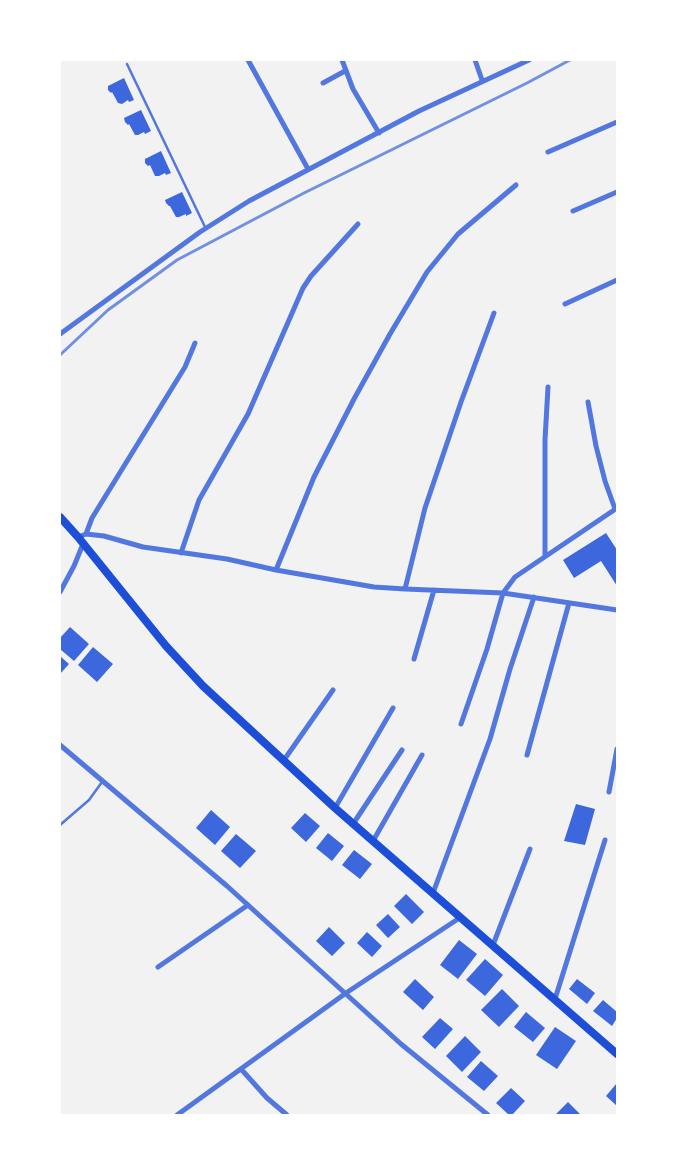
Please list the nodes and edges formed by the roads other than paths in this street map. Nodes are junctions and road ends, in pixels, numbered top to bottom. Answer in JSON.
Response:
{"nodes":[{"id":1,"x":248,"y":60,"type":"edge"},
{"id":2,"x":342,"y":60,"type":"edge"},
{"id":3,"x":475,"y":60,"type":"edge"},
{"id":4,"x":529,"y":60,"type":"edge"},
{"id":5,"x":127,"y":64,"type":"dead end"},
{"id":6,"x":345,"y":71,"type":"junction"},
{"id":7,"x":482,"y":80,"type":"junction"},
{"id":8,"x":322,"y":83,"type":"dead end"},
{"id":9,"x":617,"y":122,"type":"edge"},
{"id":10,"x":379,"y":133,"type":"junction"},
{"id":11,"x":548,"y":152,"type":"dead end"},
{"id":12,"x":308,"y":169,"type":"junction"},
{"id":13,"x":516,"y":185,"type":"dead end"},
{"id":14,"x":617,"y":192,"type":"edge"},
{"id":15,"x":573,"y":211,"type":"dead end"},
{"id":16,"x":358,"y":224,"type":"dead end"},
{"id":17,"x":206,"y":229,"type":"junction"},
{"id":18,"x":617,"y":280,"type":"edge"},
{"id":19,"x":565,"y":304,"type":"dead end"},
{"id":20,"x":494,"y":313,"type":"dead end"},
{"id":21,"x":60,"y":334,"type":"edge"},
{"id":22,"x":195,"y":342,"type":"dead end"},
{"id":23,"x":548,"y":387,"type":"dead end"},
{"id":24,"x":588,"y":402,"type":"dead end"},
{"id":25,"x":616,"y":509,"type":"edge"},
{"id":26,"x":60,"y":517,"type":"edge"},
{"id":27,"x":82,"y":538,"type":"junction"},
{"id":28,"x":181,"y":553,"type":"junction"},
{"id":29,"x":545,"y":556,"type":"junction"},
{"id":30,"x":276,"y":570,"type":"junction"},
{"id":31,"x":405,"y":590,"type":"junction"},
{"id":32,"x":434,"y":590,"type":"junction"},
{"id":33,"x":60,"y":592,"type":"edge"},
{"id":34,"x":502,"y":593,"type":"junction"},
{"id":35,"x":534,"y":597,"type":"junction"},
{"id":36,"x":569,"y":603,"type":"junction"},
{"id":37,"x":617,"y":610,"type":"edge"},
{"id":38,"x":414,"y":658,"type":"dead end"},
{"id":39,"x":333,"y":690,"type":"dead end"},
{"id":40,"x":393,"y":708,"type":"dead end"},
{"id":41,"x":461,"y":724,"type":"dead end"},
{"id":42,"x":60,"y":745,"type":"edge"},
{"id":43,"x":617,"y":749,"type":"edge"},
{"id":44,"x":402,"y":750,"type":"dead end"},
{"id":45,"x":422,"y":755,"type":"dead end"},
{"id":46,"x":527,"y":755,"type":"dead end"},
{"id":47,"x":284,"y":760,"type":"junction"},
{"id":48,"x":103,"y":781,"type":"junction"},
{"id":49,"x":609,"y":792,"type":"dead end"},
{"id":50,"x":335,"y":808,"type":"junction"},
{"id":51,"x":354,"y":824,"type":"junction"},
{"id":52,"x":60,"y":825,"type":"edge"},
{"id":53,"x":605,"y":840,"type":"dead end"},
{"id":54,"x":374,"y":841,"type":"junction"},
{"id":55,"x":530,"y":850,"type":"dead end"},
{"id":56,"x":433,"y":893,"type":"junction"},
{"id":57,"x":248,"y":906,"type":"junction"},
{"id":58,"x":461,"y":916,"type":"junction"},
{"id":59,"x":493,"y":945,"type":"junction"},
{"id":60,"x":158,"y":967,"type":"dead end"},
{"id":61,"x":346,"y":993,"type":"junction"},
{"id":62,"x":555,"y":999,"type":"junction"},
{"id":63,"x":617,"y":1054,"type":"edge"},
{"id":64,"x":241,"y":1069,"type":"junction"},
{"id":65,"x":176,"y":1115,"type":"edge"},
{"id":66,"x":288,"y":1115,"type":"edge"},
{"id":67,"x":488,"y":1115,"type":"edge"}],
"edges":[{"from":1,"to":12,"type":"street"},
{"from":2,"to":6,"type":"street"},
{"from":3,"to":7,"type":"street"},
{"from":4,"to":7,"type":"street"},
{"from":5,"to":17,"type":"lane"},
{"from":6,"to":8,"type":"street"},
{"from":6,"to":10,"type":"street"},
{"from":7,"to":10,"type":"street"},
{"from":9,"to":11,"type":"street"},
{"from":10,"to":12,"type":"street"},
{"from":12,"to":17,"type":"street"},
{"from":13,"to":30,"type":"street"},
{"from":14,"to":15,"type":"street"},
{"from":16,"to":28,"type":"street"},
{"from":17,"to":21,"type":"street"},
{"from":18,"to":19,"type":"street"},
{"from":20,"to":31,"type":"street"},
{"from":22,"to":27,"type":"street"},
{"from":23,"to":29,"type":"street"},
{"from":24,"to":25,"type":"street"},
{"from":25,"to":29,"type":"street"},
{"from":26,"to":27,"type":"main road"},
{"from":27,"to":28,"type":"street"},
{"from":27,"to":33,"type":"street"},
{"from":27,"to":47,"type":"main road"},
{"from":28,"to":30,"type":"street"},
{"from":29,"to":34,"type":"street"},
{"from":30,"to":31,"type":"street"},
{"from":31,"to":32,"type":"street"},
{"from":32,"to":34,"type":"street"},
{"from":32,"to":38,"type":"street"},
{"from":34,"to":35,"type":"street"},
{"from":34,"to":41,"type":"street"},
{"from":35,"to":36,"type":"street"},
{"from":35,"to":56,"type":"street"},
{"from":36,"to":37,"type":"street"},
{"from":36,"to":46,"type":"street"},
{"from":39,"to":47,"type":"street"},
{"from":40,"to":50,"type":"street"},
{"from":42,"to":48,"type":"street"},
{"from":43,"to":49,"type":"street"},
{"from":44,"to":51,"type":"street"},
{"from":45,"to":54,"type":"street"},
{"from":47,"to":50,"type":"main road"},
{"from":48,"to":52,"type":"lane"},
{"from":48,"to":57,"type":"street"},
{"from":50,"to":51,"type":"main road"},
{"from":51,"to":54,"type":"main road"},
{"from":53,"to":62,"type":"street"},
{"from":54,"to":56,"type":"main road"},
{"from":55,"to":59,"type":"street"},
{"from":56,"to":58,"type":"main road"},
{"from":57,"to":60,"type":"street"},
{"from":57,"to":61,"type":"street"},
{"from":58,"to":59,"type":"main road"},
{"from":58,"to":61,"type":"street"},
{"from":59,"to":62,"type":"main road"},
{"from":61,"to":64,"type":"street"},
{"from":61,"to":67,"type":"street"},
{"from":62,"to":63,"type":"main road"},
{"from":64,"to":65,"type":"street"},
{"from":64,"to":66,"type":"street"}]}
